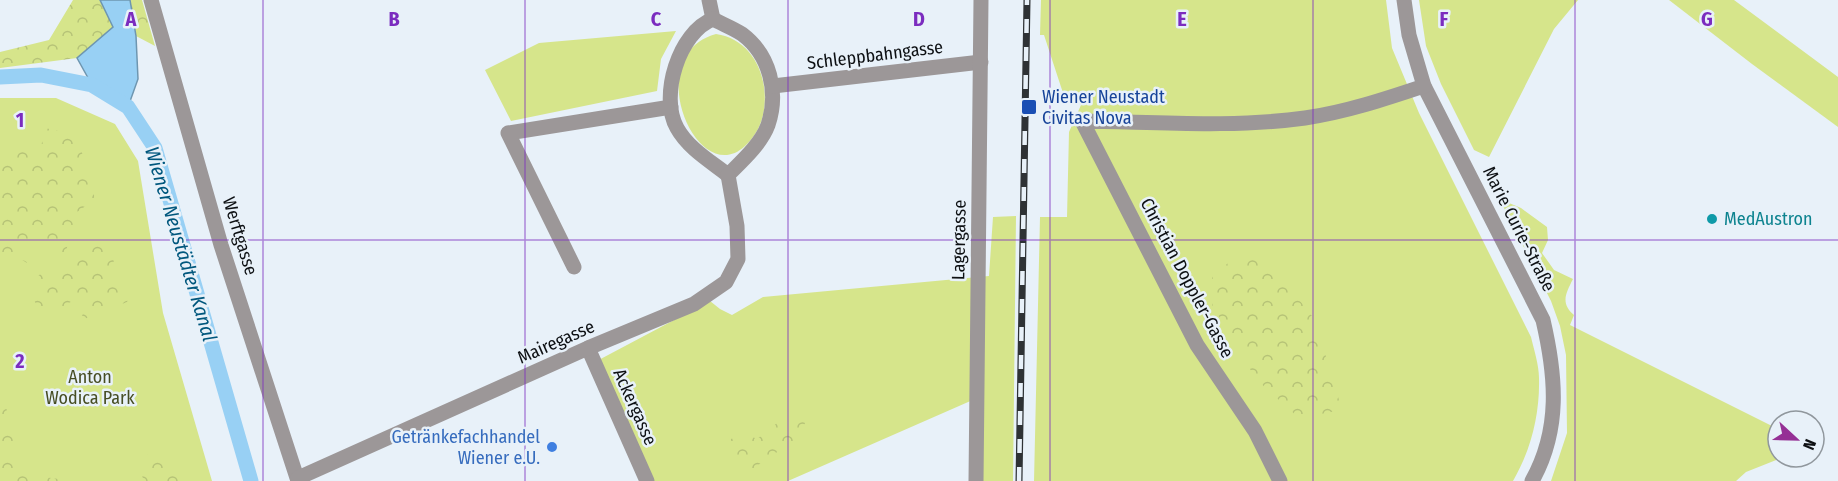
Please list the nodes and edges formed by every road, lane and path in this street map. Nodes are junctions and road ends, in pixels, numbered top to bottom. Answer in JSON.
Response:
{"nodes":[{"id":1,"x":152,"y":0,"type":"edge"},
{"id":2,"x":709,"y":0,"type":"edge"},
{"id":3,"x":981,"y":0,"type":"edge"},
{"id":4,"x":1404,"y":0,"type":"edge"},
{"id":5,"x":713,"y":19,"type":"junction"},
{"id":6,"x":981,"y":62,"type":"junction"},
{"id":7,"x":773,"y":86,"type":"junction"},
{"id":8,"x":1424,"y":86,"type":"junction"},
{"id":9,"x":671,"y":107,"type":"junction"},
{"id":10,"x":728,"y":175,"type":"junction"},
{"id":11,"x":574,"y":267,"type":"dead end"},
{"id":12,"x":588,"y":348,"type":"junction"},
{"id":13,"x":298,"y":480,"type":"edge"},
{"id":14,"x":647,"y":481,"type":"edge"},
{"id":15,"x":976,"y":481,"type":"edge"},
{"id":16,"x":1280,"y":481,"type":"edge"},
{"id":17,"x":1532,"y":481,"type":"edge"}],
"edges":[{"from":1,"to":13,"type":"street","name":"Werftgasse"},
{"from":2,"to":5,"type":"street"},
{"from":3,"to":6,"type":"street","name":"Lagergasse"},
{"from":4,"to":8,"type":"street","name":"Marie Curie-Straße"},
{"from":5,"to":7,"type":"street"},
{"from":5,"to":9,"type":"street"},
{"from":6,"to":7,"type":"street","name":"Schleppbahngasse"},
{"from":6,"to":15,"type":"street","name":"Lagergasse"},
{"from":7,"to":10,"type":"street"},
{"from":8,"to":16,"type":"street","name":"Christian Doppler-Gasse"},
{"from":8,"to":17,"type":"street","name":"Marie Curie-Straße"},
{"from":9,"to":10,"type":"street"},
{"from":9,"to":11,"type":"street"},
{"from":10,"to":12,"type":"street","name":"Mairegasse"},
{"from":12,"to":13,"type":"street","name":"Mairegasse"},
{"from":12,"to":14,"type":"street","name":"Ackergasse"}]}
